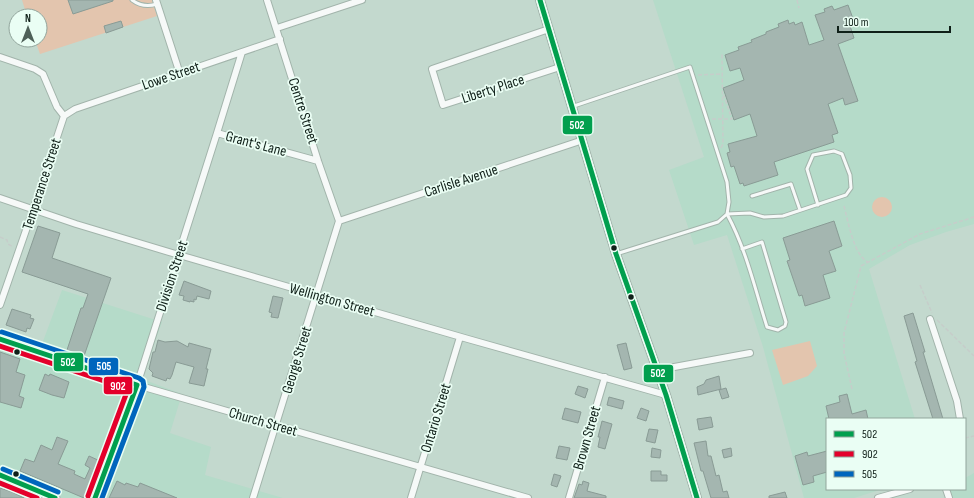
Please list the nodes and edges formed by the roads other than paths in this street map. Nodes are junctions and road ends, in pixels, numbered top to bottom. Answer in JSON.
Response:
{"nodes":[{"id":1,"x":132,"y":0,"type":"edge"},
{"id":2,"x":267,"y":0,"type":"edge"},
{"id":3,"x":362,"y":0,"type":"edge"},
{"id":4,"x":540,"y":0,"type":"edge"},
{"id":5,"x":156,"y":2,"type":"edge"},
{"id":6,"x":277,"y":28,"type":"junction"},
{"id":7,"x":549,"y":29,"type":"junction"},
{"id":8,"x":280,"y":39,"type":"junction"},
{"id":9,"x":242,"y":52,"type":"junction"},
{"id":10,"x":0,"y":57,"type":"edge"},
{"id":11,"x":560,"y":67,"type":"junction"},
{"id":12,"x":180,"y":74,"type":"junction"},
{"id":13,"x":572,"y":107,"type":"junction"},
{"id":14,"x":64,"y":116,"type":"junction"},
{"id":15,"x":218,"y":133,"type":"junction"},
{"id":16,"x":582,"y":140,"type":"junction"},
{"id":17,"x":318,"y":161,"type":"junction"},
{"id":18,"x":752,"y":196,"type":"dead end"},
{"id":19,"x":0,"y":198,"type":"edge"},
{"id":20,"x":818,"y":205,"type":"junction"},
{"id":21,"x":33,"y":210,"type":"junction"},
{"id":22,"x":800,"y":210,"type":"junction"},
{"id":23,"x":727,"y":214,"type":"junction"},
{"id":24,"x":339,"y":221,"type":"junction"},
{"id":25,"x":742,"y":249,"type":"junction"},
{"id":26,"x":616,"y":254,"type":"junction"},
{"id":27,"x":179,"y":255,"type":"junction"},
{"id":28,"x":317,"y":295,"type":"junction"},
{"id":29,"x":0,"y":305,"type":"edge"},
{"id":30,"x":930,"y":319,"type":"dead end"},
{"id":31,"x":460,"y":337,"type":"junction"},
{"id":32,"x":0,"y":339,"type":"edge"},
{"id":33,"x":750,"y":353,"type":"dead end"},
{"id":34,"x":658,"y":370,"type":"junction"},
{"id":35,"x":605,"y":377,"type":"junction"},
{"id":36,"x":137,"y":385,"type":"junction"},
{"id":37,"x":666,"y":395,"type":"junction"},
{"id":38,"x":960,"y":418,"type":"edge"},
{"id":39,"x":276,"y":426,"type":"junction"},
{"id":40,"x":421,"y":467,"type":"junction"},
{"id":41,"x":0,"y":475,"type":"edge"},
{"id":42,"x":906,"y":490,"type":"edge"},
{"id":43,"x":55,"y":498,"type":"edge"},
{"id":44,"x":95,"y":498,"type":"edge"},
{"id":45,"x":253,"y":498,"type":"edge"},
{"id":46,"x":411,"y":498,"type":"edge"},
{"id":47,"x":528,"y":498,"type":"edge"},
{"id":48,"x":569,"y":498,"type":"edge"},
{"id":49,"x":697,"y":498,"type":"edge"},
{"id":50,"x":878,"y":498,"type":"edge"}],
"edges":[{"from":1,"to":5,"type":"lane"},
{"from":2,"to":6,"type":"street","name":"Centre Street"},
{"from":3,"to":6,"type":"street"},
{"from":4,"to":7,"type":"main road"},
{"from":5,"to":12,"type":"street"},
{"from":6,"to":8,"type":"street","name":"Centre Street"},
{"from":7,"to":11,"type":"main road"},
{"from":7,"to":11,"type":"street","name":"Liberty Place"},
{"from":8,"to":9,"type":"street","name":"Lowe Street"},
{"from":8,"to":17,"type":"street","name":"Centre Street"},
{"from":9,"to":12,"type":"street","name":"Lowe Street"},
{"from":9,"to":15,"type":"street","name":"Division Street"},
{"from":10,"to":14,"type":"street"},
{"from":11,"to":13,"type":"main road"},
{"from":12,"to":14,"type":"street","name":"Lowe Street"},
{"from":13,"to":16,"type":"main road"},
{"from":13,"to":23,"type":"lane"},
{"from":14,"to":21,"type":"street","name":"Temperance Street"},
{"from":15,"to":17,"type":"street","name":"Grant's Lane"},
{"from":15,"to":27,"type":"street","name":"Division Street"},
{"from":16,"to":24,"type":"street","name":"Carlisle Avenue"},
{"from":16,"to":26,"type":"main road"},
{"from":17,"to":24,"type":"street","name":"Centre Street"},
{"from":18,"to":22,"type":"lane"},
{"from":19,"to":21,"type":"street","name":"Wellington Street"},
{"from":20,"to":20,"type":"lane"},
{"from":20,"to":22,"type":"lane"},
{"from":21,"to":27,"type":"street","name":"Wellington Street"},
{"from":21,"to":29,"type":"street","name":"Temperance Street"},
{"from":22,"to":23,"type":"lane"},
{"from":23,"to":25,"type":"lane"},
{"from":23,"to":26,"type":"lane"},
{"from":24,"to":28,"type":"street","name":"George Street"},
{"from":25,"to":25,"type":"lane"},
{"from":26,"to":34,"type":"main road"},
{"from":27,"to":28,"type":"street","name":"Wellington Street"},
{"from":27,"to":36,"type":"street","name":"Division Street"},
{"from":28,"to":31,"type":"street","name":"Wellington Street"},
{"from":28,"to":39,"type":"street","name":"George Street"},
{"from":30,"to":38,"type":"street"},
{"from":31,"to":35,"type":"street","name":"Wellington Street"},
{"from":31,"to":40,"type":"street","name":"Ontario Street"},
{"from":32,"to":36,"type":"street","name":"Church Street"},
{"from":33,"to":34,"type":"street"},
{"from":34,"to":37,"type":"main road"},
{"from":35,"to":37,"type":"street","name":"Wellington Street"},
{"from":35,"to":48,"type":"street","name":"Brown Street"},
{"from":36,"to":39,"type":"street","name":"Church Street"},
{"from":36,"to":44,"type":"street","name":"Division Street"},
{"from":37,"to":49,"type":"main road"},
{"from":39,"to":40,"type":"street","name":"Church Street"},
{"from":39,"to":45,"type":"street","name":"George Street"},
{"from":40,"to":46,"type":"street","name":"Ontario Street"},
{"from":40,"to":47,"type":"street","name":"Church Street"},
{"from":41,"to":43,"type":"main road"},
{"from":42,"to":50,"type":"street"}]}
